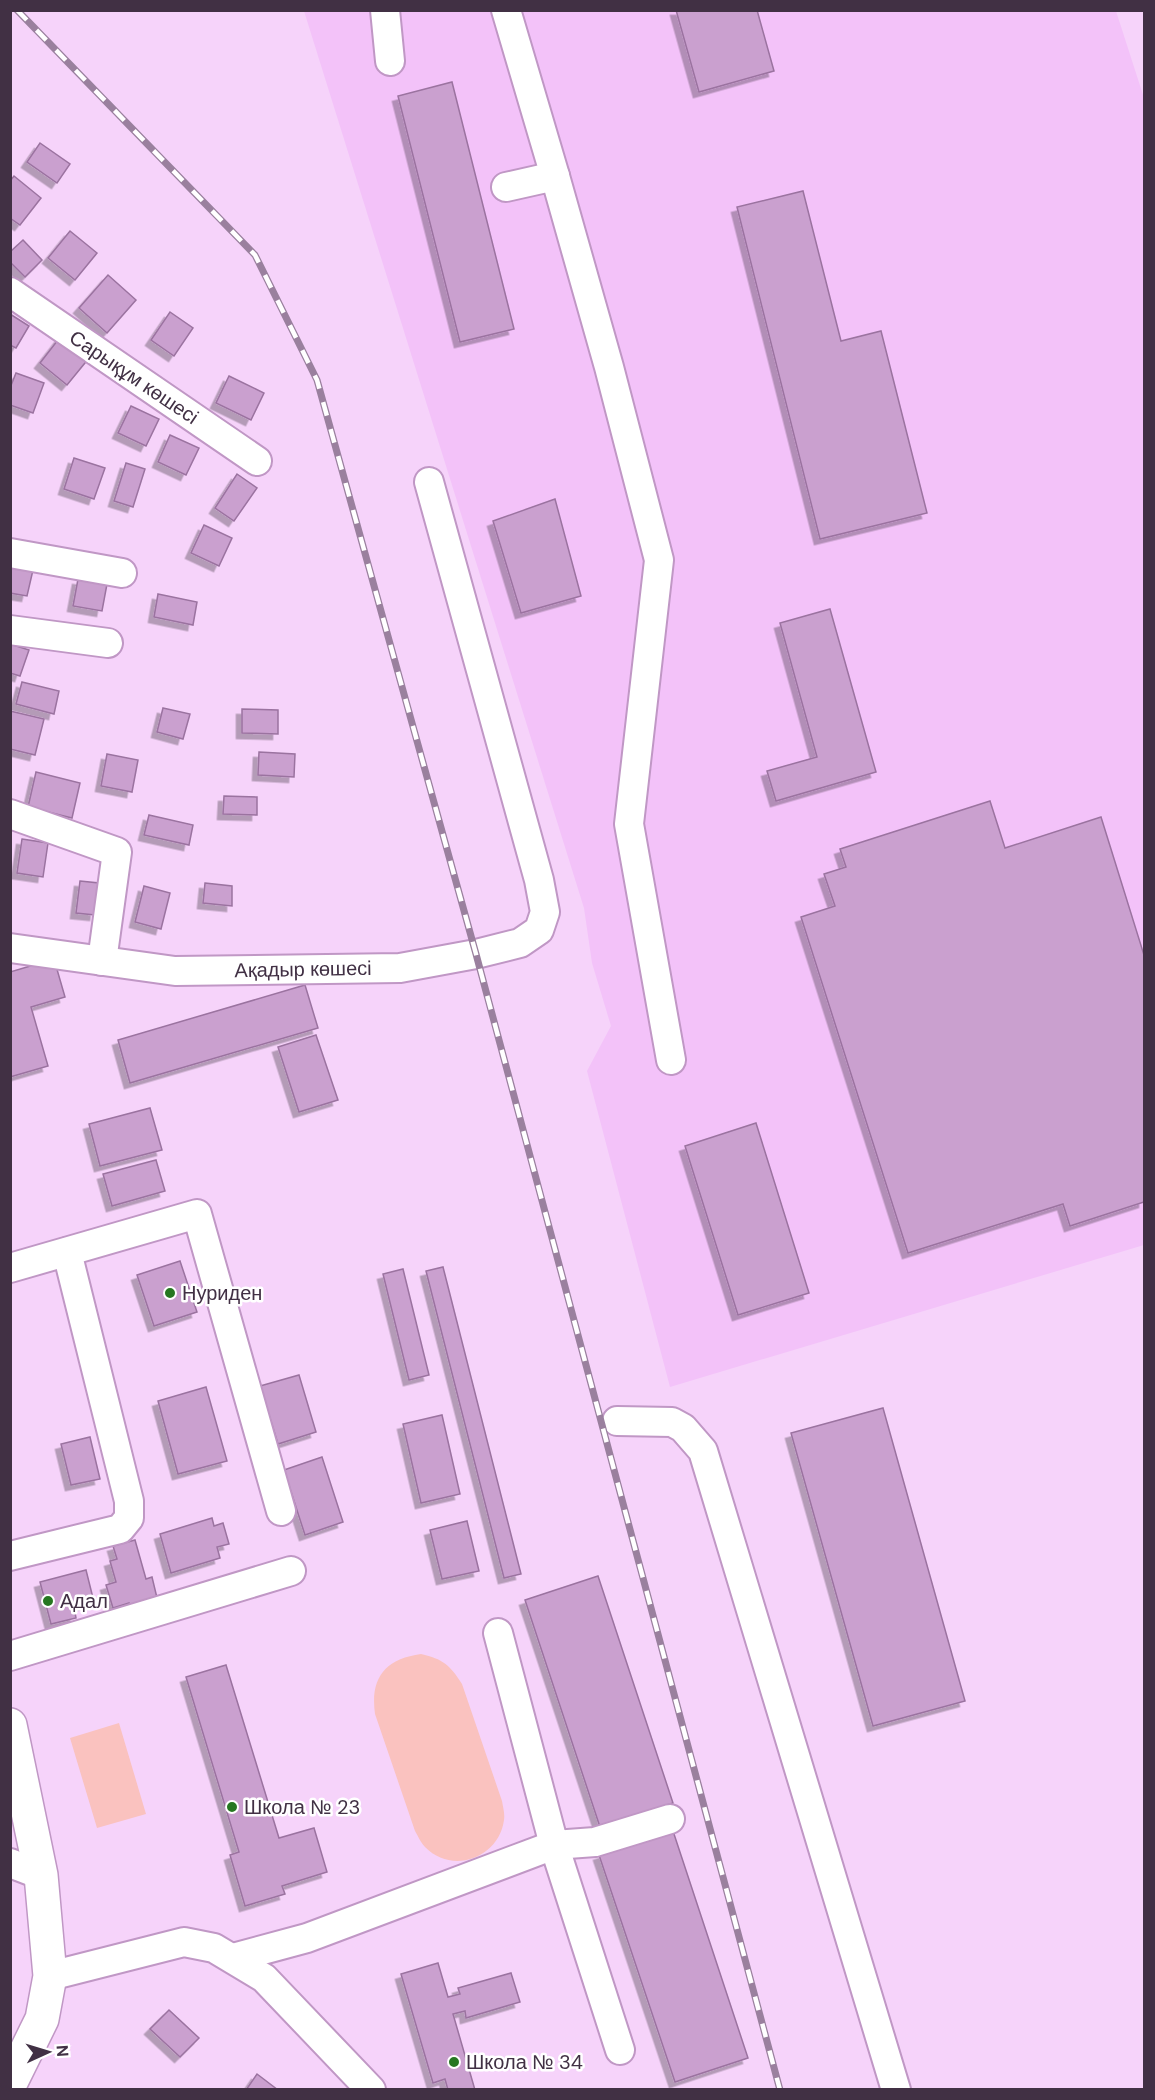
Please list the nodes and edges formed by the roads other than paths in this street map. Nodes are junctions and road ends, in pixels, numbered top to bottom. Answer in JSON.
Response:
{"nodes":[{"id":1,"x":385,"y":10,"type":"edge"},
{"id":2,"x":506,"y":10,"type":"edge"},
{"id":3,"x":390,"y":61,"type":"dead end"},
{"id":4,"x":555,"y":176,"type":"junction"},
{"id":5,"x":506,"y":187,"type":"dead end"},
{"id":6,"x":10,"y":292,"type":"edge"},
{"id":7,"x":257,"y":461,"type":"dead end"},
{"id":8,"x":429,"y":482,"type":"dead end"},
{"id":9,"x":10,"y":553,"type":"edge"},
{"id":10,"x":123,"y":573,"type":"dead end"},
{"id":11,"x":10,"y":630,"type":"edge"},
{"id":12,"x":108,"y":644,"type":"dead end"},
{"id":13,"x":10,"y":814,"type":"edge"},
{"id":14,"x":10,"y":948,"type":"edge"},
{"id":15,"x":102,"y":961,"type":"junction"},
{"id":16,"x":672,"y":1060,"type":"dead end"},
{"id":17,"x":67,"y":1252,"type":"junction"},
{"id":18,"x":10,"y":1268,"type":"edge"},
{"id":19,"x":617,"y":1421,"type":"dead end"},
{"id":20,"x":281,"y":1511,"type":"dead end"},
{"id":21,"x":10,"y":1556,"type":"edge"},
{"id":22,"x":291,"y":1571,"type":"dead end"},
{"id":23,"x":498,"y":1633,"type":"dead end"},
{"id":24,"x":10,"y":1656,"type":"edge"},
{"id":25,"x":10,"y":1725,"type":"edge"},
{"id":26,"x":670,"y":1819,"type":"dead end"},
{"id":27,"x":554,"y":1845,"type":"junction"},
{"id":28,"x":10,"y":1863,"type":"edge"},
{"id":29,"x":41,"y":1875,"type":"junction"},
{"id":30,"x":233,"y":1958,"type":"junction"},
{"id":31,"x":50,"y":1976,"type":"junction"},
{"id":32,"x":620,"y":2050,"type":"dead end"},
{"id":33,"x":14,"y":2067,"type":"edge"},
{"id":34,"x":371,"y":2090,"type":"edge"},
{"id":35,"x":896,"y":2090,"type":"edge"}],
"edges":[{"from":1,"to":3,"type":"street"},
{"from":2,"to":4,"type":"street"},
{"from":4,"to":5,"type":"street"},
{"from":4,"to":16,"type":"street"},
{"from":6,"to":7,"type":"street","name":"Сарықұм көшесі"},
{"from":8,"to":15,"type":"street","name":"Ақадыр көшесі"},
{"from":9,"to":10,"type":"street"},
{"from":11,"to":12,"type":"street"},
{"from":13,"to":15,"type":"street"},
{"from":14,"to":15,"type":"street","name":"Ақадыр көшесі"},
{"from":17,"to":18,"type":"street"},
{"from":17,"to":20,"type":"street"},
{"from":17,"to":21,"type":"street"},
{"from":19,"to":35,"type":"street"},
{"from":22,"to":24,"type":"street"},
{"from":23,"to":27,"type":"street"},
{"from":25,"to":29,"type":"main road"},
{"from":26,"to":27,"type":"street"},
{"from":27,"to":30,"type":"street"},
{"from":27,"to":32,"type":"street"},
{"from":28,"to":29,"type":"street"},
{"from":29,"to":31,"type":"main road"},
{"from":30,"to":31,"type":"street"},
{"from":30,"to":34,"type":"street"},
{"from":31,"to":33,"type":"main road"}]}
